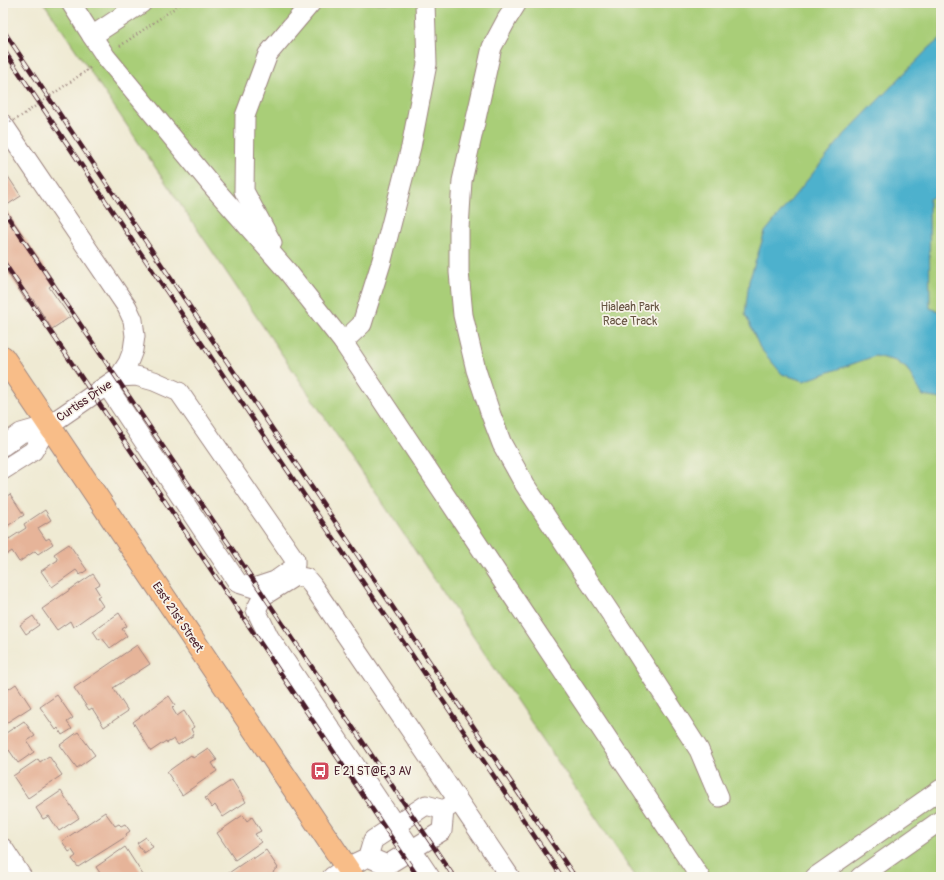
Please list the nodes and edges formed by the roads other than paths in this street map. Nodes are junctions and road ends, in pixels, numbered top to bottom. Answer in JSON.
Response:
{"nodes":[{"id":1,"x":71,"y":3,"type":"edge"},
{"id":2,"x":142,"y":3,"type":"edge"},
{"id":3,"x":312,"y":3,"type":"edge"},
{"id":4,"x":426,"y":3,"type":"edge"},
{"id":5,"x":517,"y":3,"type":"edge"},
{"id":6,"x":92,"y":36,"type":"junction"},
{"id":7,"x":3,"y":125,"type":"edge"},
{"id":8,"x":288,"y":272,"type":"junction"},
{"id":9,"x":343,"y":342,"type":"junction"},
{"id":10,"x":3,"y":357,"type":"edge"},
{"id":11,"x":113,"y":381,"type":"junction"},
{"id":12,"x":49,"y":425,"type":"junction"},
{"id":13,"x":3,"y":446,"type":"edge"},
{"id":14,"x":3,"y":470,"type":"edge"},
{"id":15,"x":941,"y":789,"type":"edge"},
{"id":16,"x":719,"y":797,"type":"dead end"},
{"id":17,"x":451,"y":806,"type":"junction"},
{"id":18,"x":941,"y":820,"type":"edge"},
{"id":19,"x":395,"y":825,"type":"junction"},
{"id":20,"x":3,"y":848,"type":"edge"},
{"id":21,"x":412,"y":850,"type":"junction"},
{"id":22,"x":846,"y":855,"type":"junction"},
{"id":23,"x":368,"y":857,"type":"junction"},
{"id":24,"x":344,"y":874,"type":"edge"},
{"id":25,"x":22,"y":877,"type":"edge"},
{"id":26,"x":430,"y":877,"type":"edge"},
{"id":27,"x":510,"y":877,"type":"edge"},
{"id":28,"x":700,"y":877,"type":"edge"},
{"id":29,"x":815,"y":877,"type":"edge"},
{"id":30,"x":861,"y":877,"type":"edge"}],
"edges":[{"from":1,"to":6,"type":"street"},
{"from":2,"to":6,"type":"street"},
{"from":3,"to":8,"type":"street"},
{"from":4,"to":9,"type":"street"},
{"from":5,"to":16,"type":"street"},
{"from":6,"to":8,"type":"street"},
{"from":7,"to":11,"type":"street"},
{"from":8,"to":9,"type":"street"},
{"from":9,"to":28,"type":"street"},
{"from":10,"to":12,"type":"main road","name":"East 21st Street"},
{"from":11,"to":11,"type":"street"},
{"from":11,"to":12,"type":"street","name":"Curtiss Drive"},
{"from":12,"to":13,"type":"street"},
{"from":12,"to":14,"type":"street"},
{"from":12,"to":24,"type":"main road","name":"East 21st Street"},
{"from":15,"to":22,"type":"street"},
{"from":17,"to":19,"type":"street"},
{"from":17,"to":19,"type":"street"},
{"from":17,"to":21,"type":"street"},
{"from":17,"to":27,"type":"street"},
{"from":18,"to":30,"type":"street"},
{"from":19,"to":21,"type":"street"},
{"from":19,"to":23,"type":"street"},
{"from":20,"to":25,"type":"street"},
{"from":21,"to":23,"type":"street"},
{"from":21,"to":26,"type":"street"},
{"from":22,"to":29,"type":"street"},
{"from":22,"to":30,"type":"street"},
{"from":23,"to":24,"type":"street"}]}
